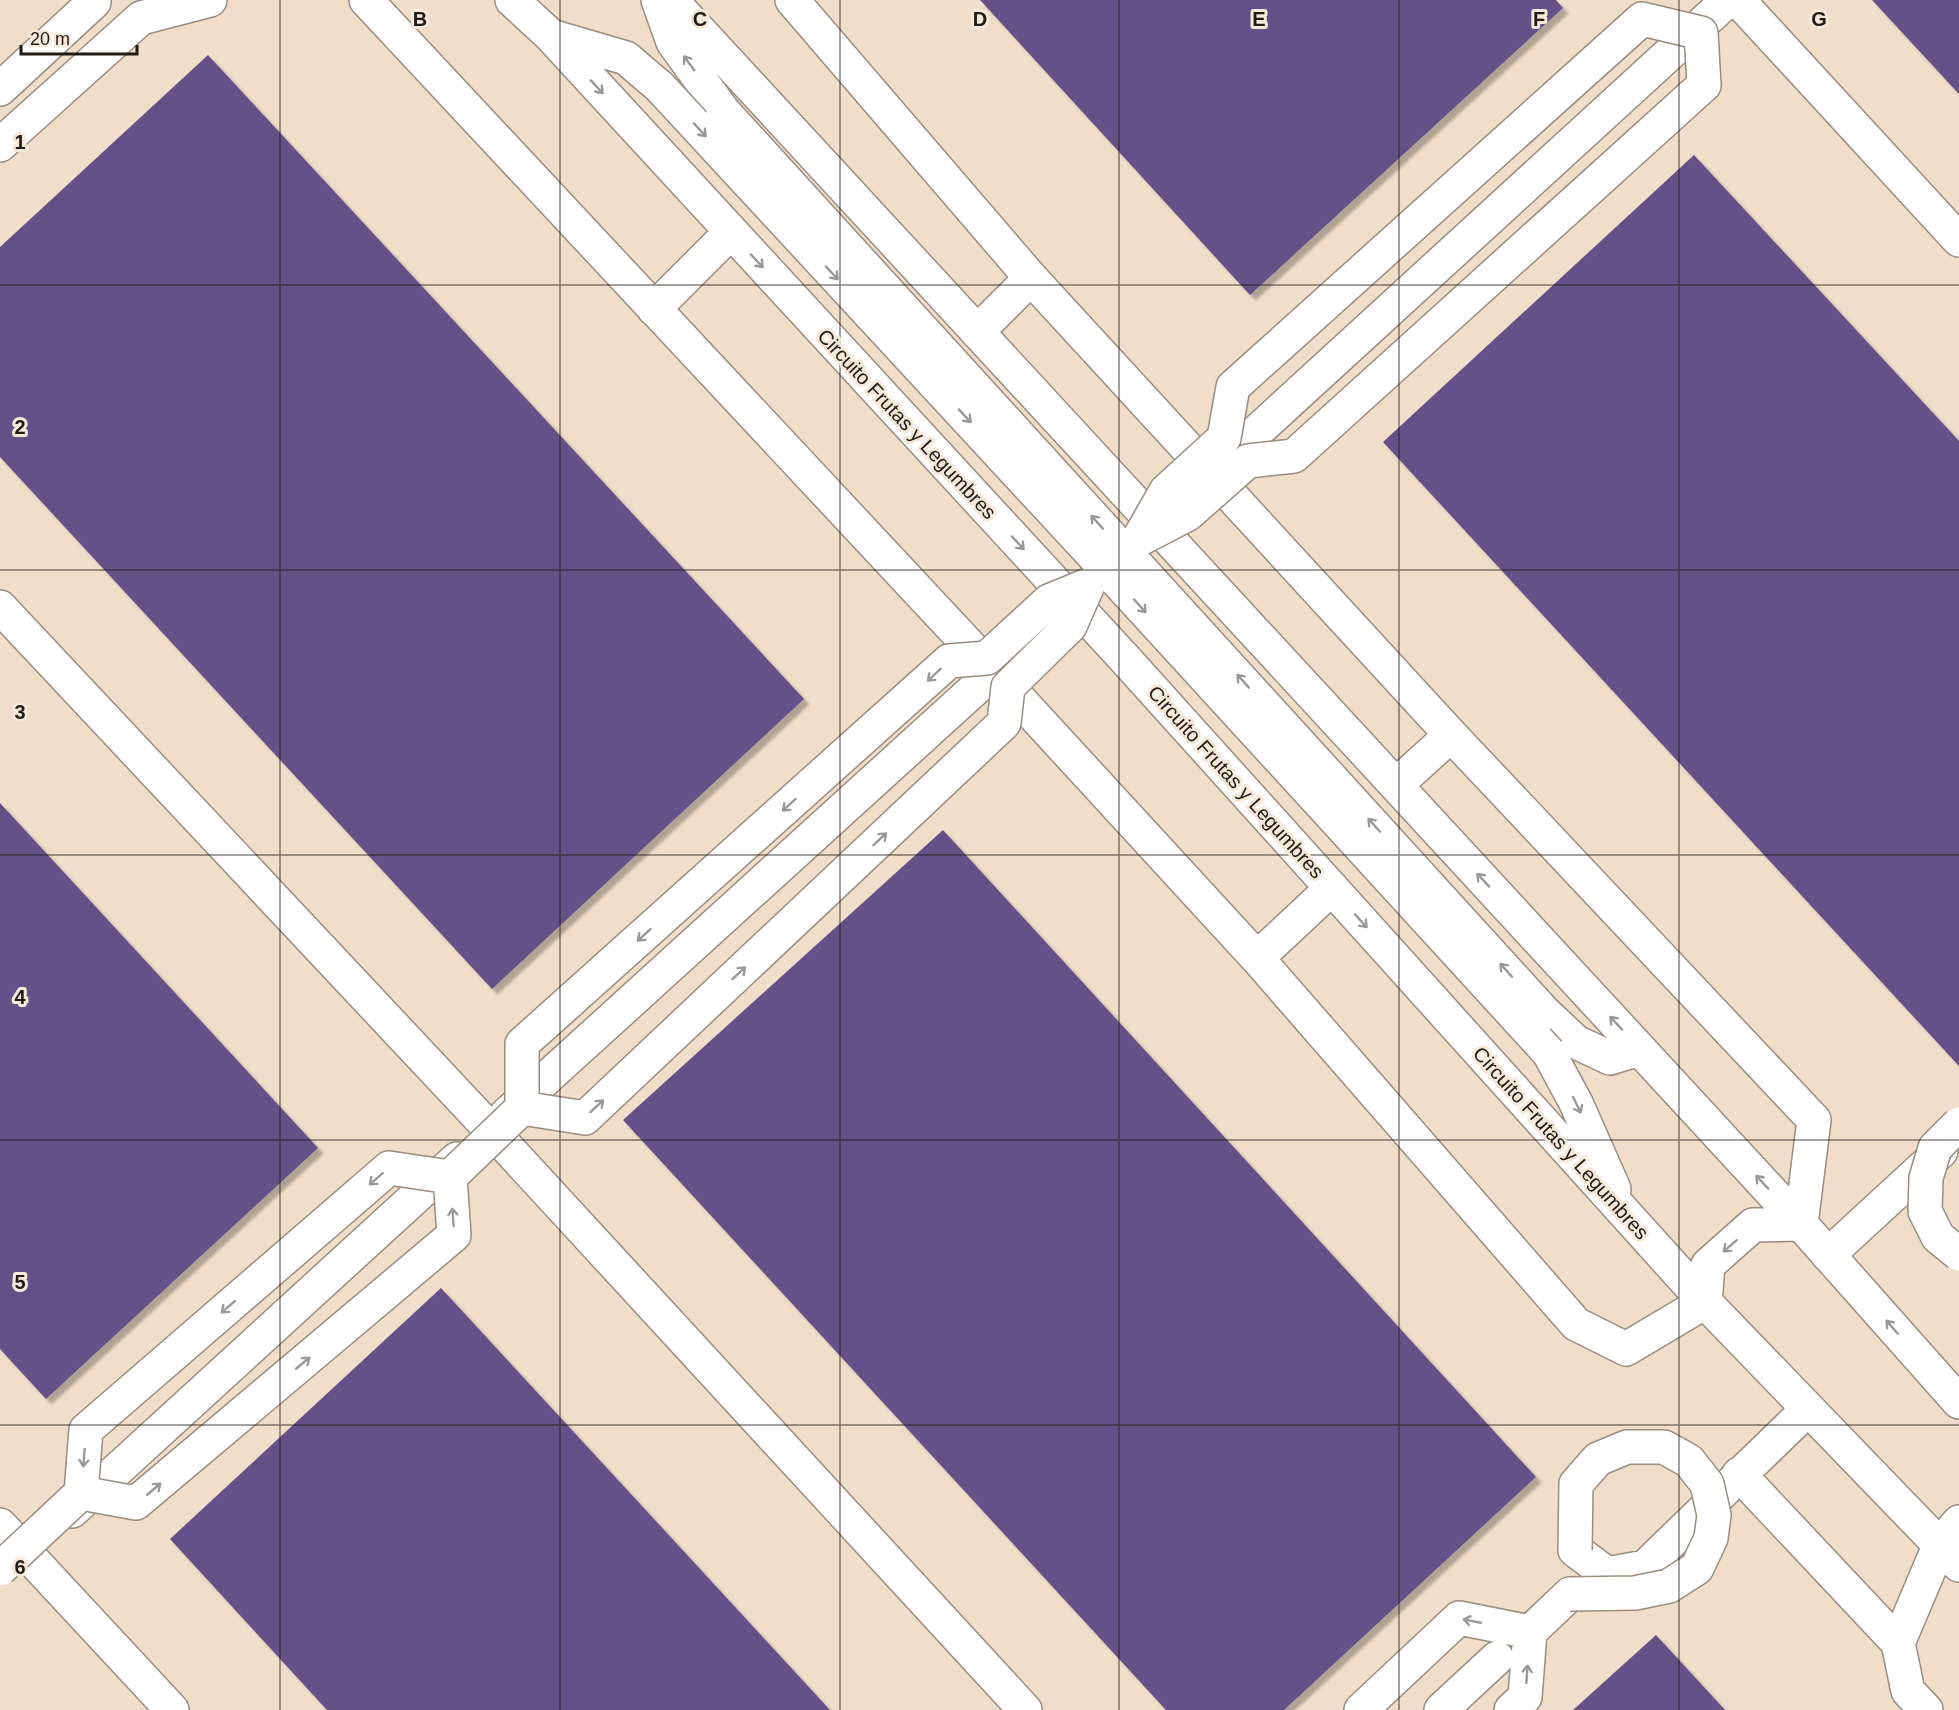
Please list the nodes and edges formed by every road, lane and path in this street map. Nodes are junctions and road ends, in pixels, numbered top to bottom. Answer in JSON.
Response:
{"nodes":[{"id":1,"x":210,"y":0,"type":"edge"},
{"id":2,"x":366,"y":0,"type":"edge"},
{"id":3,"x":512,"y":0,"type":"edge"},
{"id":4,"x":658,"y":0,"type":"edge"},
{"id":5,"x":671,"y":0,"type":"edge"},
{"id":6,"x":792,"y":0,"type":"edge"},
{"id":7,"x":1728,"y":0,"type":"edge"},
{"id":8,"x":1737,"y":0,"type":"edge"},
{"id":9,"x":94,"y":2,"type":"dead end"},
{"id":10,"x":1701,"y":33,"type":"junction"},
{"id":11,"x":551,"y":36,"type":"junction"},
{"id":12,"x":0,"y":89,"type":"edge"},
{"id":13,"x":0,"y":145,"type":"edge"},
{"id":14,"x":731,"y":232,"type":"junction"},
{"id":15,"x":1959,"y":240,"type":"edge"},
{"id":16,"x":1031,"y":278,"type":"junction"},
{"id":17,"x":654,"y":309,"type":"junction"},
{"id":18,"x":977,"y":332,"type":"junction"},
{"id":19,"x":1210,"y":474,"type":"junction"},
{"id":20,"x":1114,"y":562,"type":"junction"},
{"id":21,"x":0,"y":607,"type":"edge"},
{"id":22,"x":994,"y":672,"type":"junction"},
{"id":23,"x":1451,"y":735,"type":"junction"},
{"id":24,"x":1396,"y":785,"type":"junction"},
{"id":25,"x":1332,"y":888,"type":"junction"},
{"id":26,"x":1257,"y":958,"type":"junction"},
{"id":27,"x":1639,"y":1048,"type":"junction"},
{"id":28,"x":522,"y":1108,"type":"junction"},
{"id":29,"x":1959,"y":1124,"type":"edge"},
{"id":30,"x":490,"y":1129,"type":"junction"},
{"id":31,"x":1959,"y":1137,"type":"edge"},
{"id":32,"x":450,"y":1177,"type":"junction"},
{"id":33,"x":1626,"y":1215,"type":"junction"},
{"id":34,"x":1801,"y":1224,"type":"junction"},
{"id":35,"x":1959,"y":1254,"type":"edge"},
{"id":36,"x":1828,"y":1255,"type":"junction"},
{"id":37,"x":1705,"y":1302,"type":"junction"},
{"id":38,"x":1924,"y":1363,"type":"junction"},
{"id":39,"x":1959,"y":1369,"type":"edge"},
{"id":40,"x":1959,"y":1402,"type":"edge"},
{"id":41,"x":1808,"y":1409,"type":"junction"},
{"id":42,"x":1739,"y":1474,"type":"junction"},
{"id":43,"x":81,"y":1493,"type":"junction"},
{"id":44,"x":0,"y":1526,"type":"edge"},
{"id":45,"x":1953,"y":1543,"type":"edge"},
{"id":46,"x":13,"y":1561,"type":"edge"},
{"id":47,"x":0,"y":1577,"type":"edge"},
{"id":48,"x":1530,"y":1632,"type":"junction"},
{"id":49,"x":1898,"y":1643,"type":"junction"},
{"id":50,"x":1497,"y":1658,"type":"dead end"},
{"id":51,"x":172,"y":1710,"type":"edge"},
{"id":52,"x":1025,"y":1710,"type":"edge"},
{"id":53,"x":1361,"y":1710,"type":"edge"},
{"id":54,"x":1441,"y":1710,"type":"edge"},
{"id":55,"x":1511,"y":1710,"type":"edge"},
{"id":56,"x":1926,"y":1710,"type":"edge"}],
"edges":[{"from":1,"to":13,"type":"street"},
{"from":2,"to":17,"type":"street"},
{"from":3,"to":11,"type":"street","name":"Circuito Frutas y Legumbres"},
{"from":20,"to":4,"type":"street","one_way":true,"bridge":true},
{"from":5,"to":18,"type":"street"},
{"from":6,"to":16,"type":"street"},
{"from":7,"to":19,"type":"street"},
{"from":8,"to":10,"type":"street"},
{"from":8,"to":15,"type":"street"},
{"from":9,"to":12,"type":"street"},
{"from":10,"to":20,"type":"street","bridge":true},
{"from":10,"to":20,"type":"street","bridge":true},
{"from":11,"to":14,"type":"street","name":"Circuito Frutas y Legumbres","one_way":true},
{"from":11,"to":20,"type":"street","one_way":true,"bridge":true},
{"from":14,"to":17,"type":"street"},
{"from":14,"to":20,"type":"street","name":"Circuito Frutas y Legumbres","one_way":true},
{"from":16,"to":18,"type":"street"},
{"from":16,"to":19,"type":"street"},
{"from":17,"to":22,"type":"street"},
{"from":18,"to":20,"type":"street"},
{"from":19,"to":20,"type":"street"},
{"from":19,"to":23,"type":"street"},
{"from":20,"to":22,"type":"street"},
{"from":20,"to":24,"type":"street"},
{"from":20,"to":25,"type":"street","name":"Circuito Frutas y Legumbres"},
{"from":27,"to":20,"type":"street","one_way":true,"bridge":true},
{"from":20,"to":28,"type":"street","one_way":true,"bridge":true},
{"from":28,"to":20,"type":"street","one_way":true,"bridge":true},
{"from":20,"to":33,"type":"street","one_way":true,"bridge":true},
{"from":21,"to":30,"type":"street"},
{"from":22,"to":26,"type":"street"},
{"from":22,"to":30,"type":"street"},
{"from":23,"to":24,"type":"street"},
{"from":23,"to":34,"type":"street"},
{"from":27,"to":24,"type":"street","one_way":true},
{"from":25,"to":26,"type":"street"},
{"from":25,"to":33,"type":"street","name":"Circuito Frutas y Legumbres","one_way":true},
{"from":26,"to":37,"type":"street"},
{"from":34,"to":27,"type":"street","one_way":true},
{"from":28,"to":32,"type":"street","bridge":true},
{"from":29,"to":35,"type":"street","bridge":true},
{"from":30,"to":46,"type":"street"},
{"from":30,"to":52,"type":"street"},
{"from":31,"to":36,"type":"street"},
{"from":32,"to":43,"type":"street","one_way":true,"bridge":true},
{"from":43,"to":32,"type":"street","one_way":true,"bridge":true},
{"from":33,"to":37,"type":"street","name":"Circuito Frutas y Legumbres"},
{"from":34,"to":36,"type":"street"},
{"from":34,"to":37,"type":"street","one_way":true},
{"from":38,"to":36,"type":"street","one_way":true},
{"from":37,"to":41,"type":"street","name":"Circuito Frutas y Legumbres"},
{"from":38,"to":39,"type":"street"},
{"from":38,"to":40,"type":"street"},
{"from":41,"to":42,"type":"street"},
{"from":41,"to":45,"type":"street","name":"Circuito Frutas y Legumbres"},
{"from":42,"to":48,"type":"street","bridge":true},
{"from":42,"to":49,"type":"street"},
{"from":43,"to":46,"type":"street","bridge":true},
{"from":44,"to":46,"type":"street"},
{"from":45,"to":49,"type":"street"},
{"from":46,"to":47,"type":"street"},
{"from":46,"to":51,"type":"street"},
{"from":48,"to":53,"type":"street","one_way":true},
{"from":55,"to":48,"type":"street","one_way":true},
{"from":49,"to":56,"type":"street"},
{"from":50,"to":54,"type":"street"}]}
